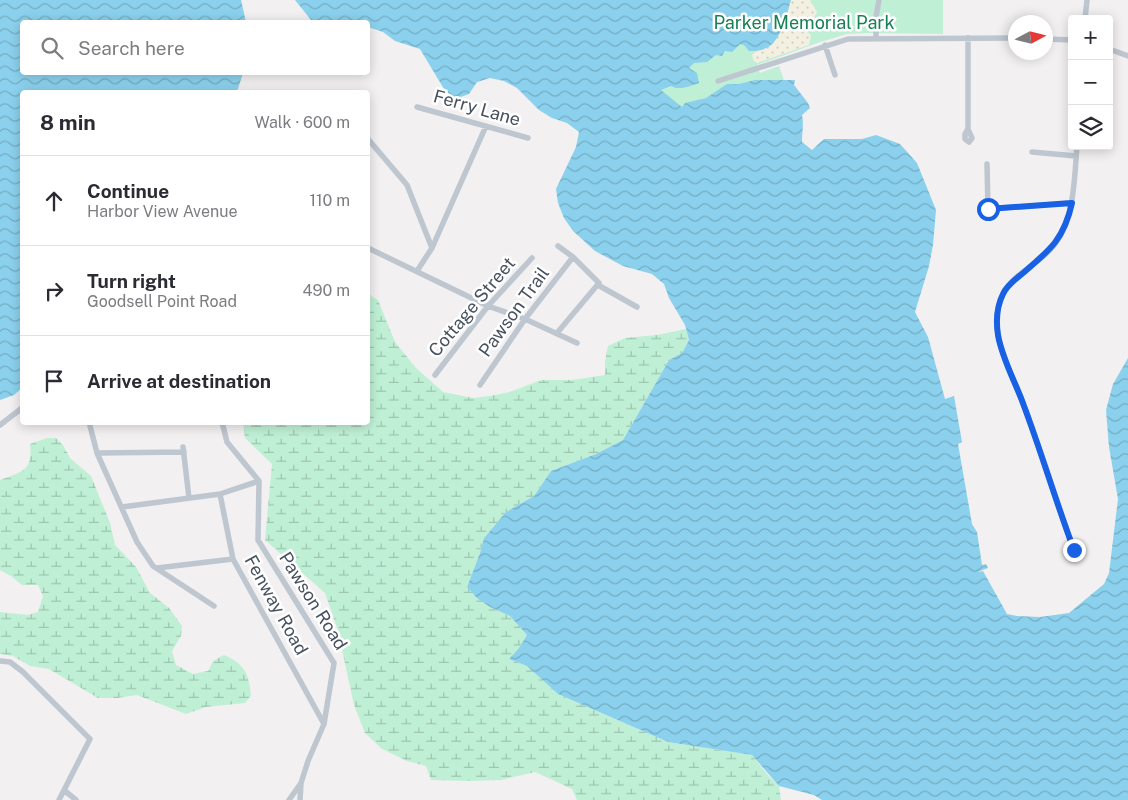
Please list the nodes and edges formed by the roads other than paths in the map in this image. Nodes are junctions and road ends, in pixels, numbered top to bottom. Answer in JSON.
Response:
{"nodes":[{"id":1,"x":880,"y":0,"type":"edge"},
{"id":2,"x":1087,"y":0,"type":"edge"},
{"id":3,"x":1086,"y":15,"type":"edge"},
{"id":4,"x":876,"y":38,"type":"junction"},
{"id":5,"x":968,"y":38,"type":"junction"},
{"id":6,"x":1008,"y":38,"type":"edge"},
{"id":7,"x":1053,"y":39,"type":"edge"},
{"id":8,"x":1068,"y":40,"type":"edge"},
{"id":9,"x":825,"y":45,"type":"junction"},
{"id":10,"x":1113,"y":50,"type":"edge"},
{"id":11,"x":1128,"y":56,"type":"edge"},
{"id":12,"x":835,"y":75,"type":"dead end"},
{"id":13,"x":718,"y":81,"type":"dead end"},
{"id":14,"x":417,"y":107,"type":"dead end"},
{"id":15,"x":486,"y":126,"type":"junction"},
{"id":16,"x":968,"y":129,"type":"dead end"},
{"id":17,"x":528,"y":138,"type":"dead end"},
{"id":18,"x":370,"y":141,"type":"edge"},
{"id":19,"x":1077,"y":150,"type":"edge"},
{"id":20,"x":1032,"y":152,"type":"dead end"},
{"id":21,"x":1076,"y":156,"type":"junction"},
{"id":22,"x":987,"y":164,"type":"dead end"},
{"id":23,"x":1072,"y":203,"type":"junction"},
{"id":24,"x":558,"y":246,"type":"dead end"},
{"id":25,"x":432,"y":248,"type":"junction"},
{"id":26,"x":370,"y":249,"type":"edge"},
{"id":27,"x":573,"y":257,"type":"junction"},
{"id":28,"x":532,"y":258,"type":"dead end"},
{"id":29,"x":417,"y":271,"type":"junction"},
{"id":30,"x":598,"y":285,"type":"junction"},
{"id":31,"x":488,"y":306,"type":"junction"},
{"id":32,"x":637,"y":307,"type":"dead end"},
{"id":33,"x":525,"y":319,"type":"junction"},
{"id":34,"x":557,"y":333,"type":"junction"},
{"id":35,"x":577,"y":342,"type":"dead end"},
{"id":36,"x":434,"y":375,"type":"dead end"},
{"id":37,"x":480,"y":385,"type":"dead end"},
{"id":38,"x":20,"y":410,"type":"edge"},
{"id":39,"x":0,"y":425,"type":"edge"},
{"id":40,"x":91,"y":425,"type":"edge"},
{"id":41,"x":223,"y":425,"type":"edge"},
{"id":42,"x":97,"y":453,"type":"junction"},
{"id":43,"x":260,"y":481,"type":"junction"},
{"id":44,"x":220,"y":494,"type":"junction"},
{"id":45,"x":189,"y":498,"type":"junction"},
{"id":46,"x":122,"y":508,"type":"junction"},
{"id":47,"x":1074,"y":550,"type":"dead end"},
{"id":48,"x":233,"y":559,"type":"junction"},
{"id":49,"x":156,"y":568,"type":"junction"},
{"id":50,"x":214,"y":606,"type":"dead end"},
{"id":51,"x":0,"y":661,"type":"edge"},
{"id":52,"x":324,"y":724,"type":"junction"},
{"id":53,"x":301,"y":783,"type":"junction"},
{"id":54,"x":65,"y":791,"type":"junction"},
{"id":55,"x":59,"y":800,"type":"edge"},
{"id":56,"x":76,"y":800,"type":"edge"},
{"id":57,"x":289,"y":800,"type":"edge"},
{"id":58,"x":300,"y":800,"type":"edge"}],
"edges":[{"from":1,"to":4,"type":"street"},
{"from":2,"to":3,"type":"street"},
{"from":4,"to":5,"type":"street"},
{"from":4,"to":9,"type":"street"},
{"from":5,"to":6,"type":"street"},
{"from":5,"to":16,"type":"street"},
{"from":7,"to":8,"type":"street"},
{"from":9,"to":12,"type":"street"},
{"from":9,"to":13,"type":"street"},
{"from":10,"to":11,"type":"street"},
{"from":14,"to":15,"type":"street","name":"Ferry Lane"},
{"from":15,"to":17,"type":"street","name":"Ferry Lane"},
{"from":15,"to":25,"type":"street"},
{"from":18,"to":25,"type":"street"},
{"from":19,"to":21,"type":"street"},
{"from":20,"to":21,"type":"street"},
{"from":21,"to":23,"type":"street"},
{"from":22,"to":23,"type":"street"},
{"from":23,"to":47,"type":"street"},
{"from":24,"to":27,"type":"street"},
{"from":25,"to":29,"type":"street"},
{"from":26,"to":29,"type":"street"},
{"from":27,"to":30,"type":"street"},
{"from":27,"to":33,"type":"street","name":"Pawson Trail"},
{"from":28,"to":31,"type":"street","name":"Cottage Street"},
{"from":29,"to":31,"type":"street"},
{"from":30,"to":32,"type":"street"},
{"from":30,"to":34,"type":"street"},
{"from":31,"to":33,"type":"street"},
{"from":31,"to":36,"type":"street","name":"Cottage Street"},
{"from":33,"to":34,"type":"street"},
{"from":33,"to":37,"type":"street","name":"Pawson Trail"},
{"from":34,"to":35,"type":"street"},
{"from":38,"to":39,"type":"street"},
{"from":40,"to":42,"type":"street"},
{"from":41,"to":43,"type":"street"},
{"from":42,"to":45,"type":"street"},
{"from":42,"to":46,"type":"street"},
{"from":43,"to":44,"type":"street"},
{"from":43,"to":52,"type":"street","name":"Pawson Road"},
{"from":44,"to":45,"type":"street"},
{"from":44,"to":48,"type":"street","name":"Fenway Road"},
{"from":45,"to":46,"type":"street"},
{"from":46,"to":49,"type":"street"},
{"from":48,"to":49,"type":"street"},
{"from":48,"to":52,"type":"street","name":"Fenway Road"},
{"from":49,"to":50,"type":"street"},
{"from":51,"to":54,"type":"street"},
{"from":52,"to":53,"type":"street","name":"Pawson Road"},
{"from":53,"to":57,"type":"street","name":"Pawson Road"},
{"from":53,"to":58,"type":"street"},
{"from":54,"to":55,"type":"street"},
{"from":54,"to":56,"type":"street"}]}
